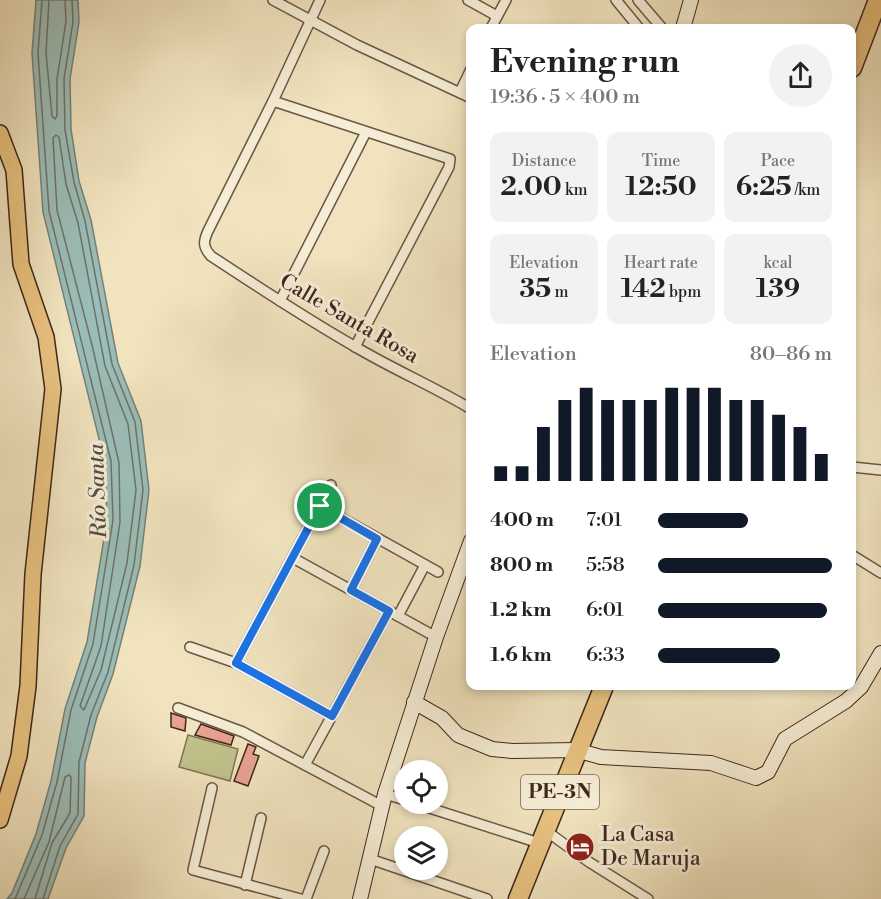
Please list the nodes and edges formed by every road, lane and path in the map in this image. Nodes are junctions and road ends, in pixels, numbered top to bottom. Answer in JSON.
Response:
{"nodes":[{"id":1,"x":273,"y":0,"type":"edge"},
{"id":2,"x":320,"y":0,"type":"edge"},
{"id":3,"x":468,"y":0,"type":"edge"},
{"id":4,"x":506,"y":0,"type":"edge"},
{"id":5,"x":616,"y":0,"type":"edge"},
{"id":6,"x":638,"y":0,"type":"edge"},
{"id":7,"x":691,"y":0,"type":"edge"},
{"id":8,"x":878,"y":0,"type":"edge"},
{"id":9,"x":496,"y":16,"type":"junction"},
{"id":10,"x":310,"y":19,"type":"junction"},
{"id":11,"x":493,"y":24,"type":"edge"},
{"id":12,"x":636,"y":24,"type":"edge"},
{"id":13,"x":659,"y":24,"type":"edge"},
{"id":14,"x":684,"y":24,"type":"edge"},
{"id":15,"x":856,"y":58,"type":"edge"},
{"id":16,"x":466,"y":79,"type":"edge"},
{"id":17,"x":460,"y":92,"type":"junction"},
{"id":18,"x":466,"y":95,"type":"edge"},
{"id":19,"x":273,"y":101,"type":"junction"},
{"id":20,"x":366,"y":132,"type":"junction"},
{"id":21,"x":0,"y":133,"type":"edge"},
{"id":22,"x":280,"y":301,"type":"junction"},
{"id":23,"x":355,"y":347,"type":"junction"},
{"id":24,"x":466,"y":406,"type":"edge"},
{"id":25,"x":856,"y":467,"type":"edge"},
{"id":26,"x":881,"y":470,"type":"edge"},
{"id":27,"x":331,"y":485,"type":"dead end"},
{"id":28,"x":320,"y":506,"type":"junction"},
{"id":29,"x":377,"y":539,"type":"junction"},
{"id":30,"x":466,"y":555,"type":"edge"},
{"id":31,"x":856,"y":557,"type":"edge"},
{"id":32,"x":293,"y":558,"type":"junction"},
{"id":33,"x":425,"y":565,"type":"junction"},
{"id":34,"x":438,"y":572,"type":"dead end"},
{"id":35,"x":881,"y":573,"type":"edge"},
{"id":36,"x":351,"y":590,"type":"junction"},
{"id":37,"x":393,"y":614,"type":"junction"},
{"id":38,"x":436,"y":637,"type":"junction"},
{"id":39,"x":190,"y":647,"type":"dead end"},
{"id":40,"x":881,"y":653,"type":"edge"},
{"id":41,"x":236,"y":663,"type":"junction"},
{"id":42,"x":602,"y":690,"type":"edge"},
{"id":43,"x":414,"y":702,"type":"junction"},
{"id":44,"x":178,"y":708,"type":"dead end"},
{"id":45,"x":332,"y":716,"type":"junction"},
{"id":46,"x":576,"y":750,"type":"junction"},
{"id":47,"x":305,"y":765,"type":"junction"},
{"id":48,"x":212,"y":788,"type":"dead end"},
{"id":49,"x":383,"y":800,"type":"junction"},
{"id":50,"x":394,"y":800,"type":"edge"},
{"id":51,"x":448,"y":812,"type":"edge"},
{"id":52,"x":261,"y":818,"type":"dead end"},
{"id":53,"x":0,"y":820,"type":"edge"},
{"id":54,"x":542,"y":837,"type":"junction"},
{"id":55,"x":324,"y":851,"type":"dead end"},
{"id":56,"x":370,"y":859,"type":"junction"},
{"id":57,"x":245,"y":885,"type":"junction"},
{"id":58,"x":302,"y":899,"type":"edge"},
{"id":59,"x":306,"y":899,"type":"edge"},
{"id":60,"x":360,"y":899,"type":"edge"},
{"id":61,"x":487,"y":899,"type":"edge"},
{"id":62,"x":518,"y":899,"type":"edge"},
{"id":63,"x":648,"y":899,"type":"edge"}],
"edges":[{"from":1,"to":10,"type":"street"},
{"from":2,"to":10,"type":"street"},
{"from":3,"to":9,"type":"street"},
{"from":4,"to":9,"type":"street"},
{"from":5,"to":12,"type":"street"},
{"from":6,"to":13,"type":"street"},
{"from":7,"to":14,"type":"street"},
{"from":8,"to":15,"type":"highway"},
{"from":9,"to":11,"type":"street"},
{"from":10,"to":17,"type":"street"},
{"from":10,"to":19,"type":"street"},
{"from":16,"to":17,"type":"street"},
{"from":17,"to":18,"type":"street"},
{"from":19,"to":20,"type":"street"},
{"from":19,"to":22,"type":"street","name":"Calle Santa Rosa"},
{"from":20,"to":22,"type":"street"},
{"from":20,"to":23,"type":"street"},
{"from":21,"to":53,"type":"main road"},
{"from":22,"to":23,"type":"street","name":"Calle Santa Rosa"},
{"from":23,"to":24,"type":"street","name":"Calle Santa Rosa"},
{"from":25,"to":26,"type":"street"},
{"from":27,"to":28,"type":"street"},
{"from":28,"to":29,"type":"street"},
{"from":28,"to":32,"type":"street"},
{"from":29,"to":33,"type":"street"},
{"from":29,"to":36,"type":"street"},
{"from":30,"to":38,"type":"street"},
{"from":31,"to":35,"type":"street"},
{"from":32,"to":36,"type":"street"},
{"from":32,"to":41,"type":"street"},
{"from":33,"to":34,"type":"street"},
{"from":33,"to":37,"type":"street"},
{"from":36,"to":37,"type":"street"},
{"from":37,"to":38,"type":"street"},
{"from":37,"to":45,"type":"street"},
{"from":38,"to":43,"type":"street"},
{"from":39,"to":41,"type":"street"},
{"from":40,"to":46,"type":"street"},
{"from":41,"to":45,"type":"street"},
{"from":42,"to":46,"type":"highway","number":"PE-3N"},
{"from":43,"to":46,"type":"street"},
{"from":43,"to":49,"type":"street"},
{"from":44,"to":47,"type":"street"},
{"from":45,"to":47,"type":"street"},
{"from":46,"to":54,"type":"highway","number":"PE-3N"},
{"from":47,"to":49,"type":"street"},
{"from":48,"to":57,"type":"street"},
{"from":49,"to":50,"type":"street"},
{"from":49,"to":56,"type":"street"},
{"from":51,"to":54,"type":"street"},
{"from":52,"to":57,"type":"street"},
{"from":54,"to":62,"type":"highway","number":"PE-3N"},
{"from":54,"to":63,"type":"street"},
{"from":55,"to":59,"type":"street"},
{"from":56,"to":60,"type":"street"},
{"from":56,"to":61,"type":"street"},
{"from":57,"to":58,"type":"street"}]}
